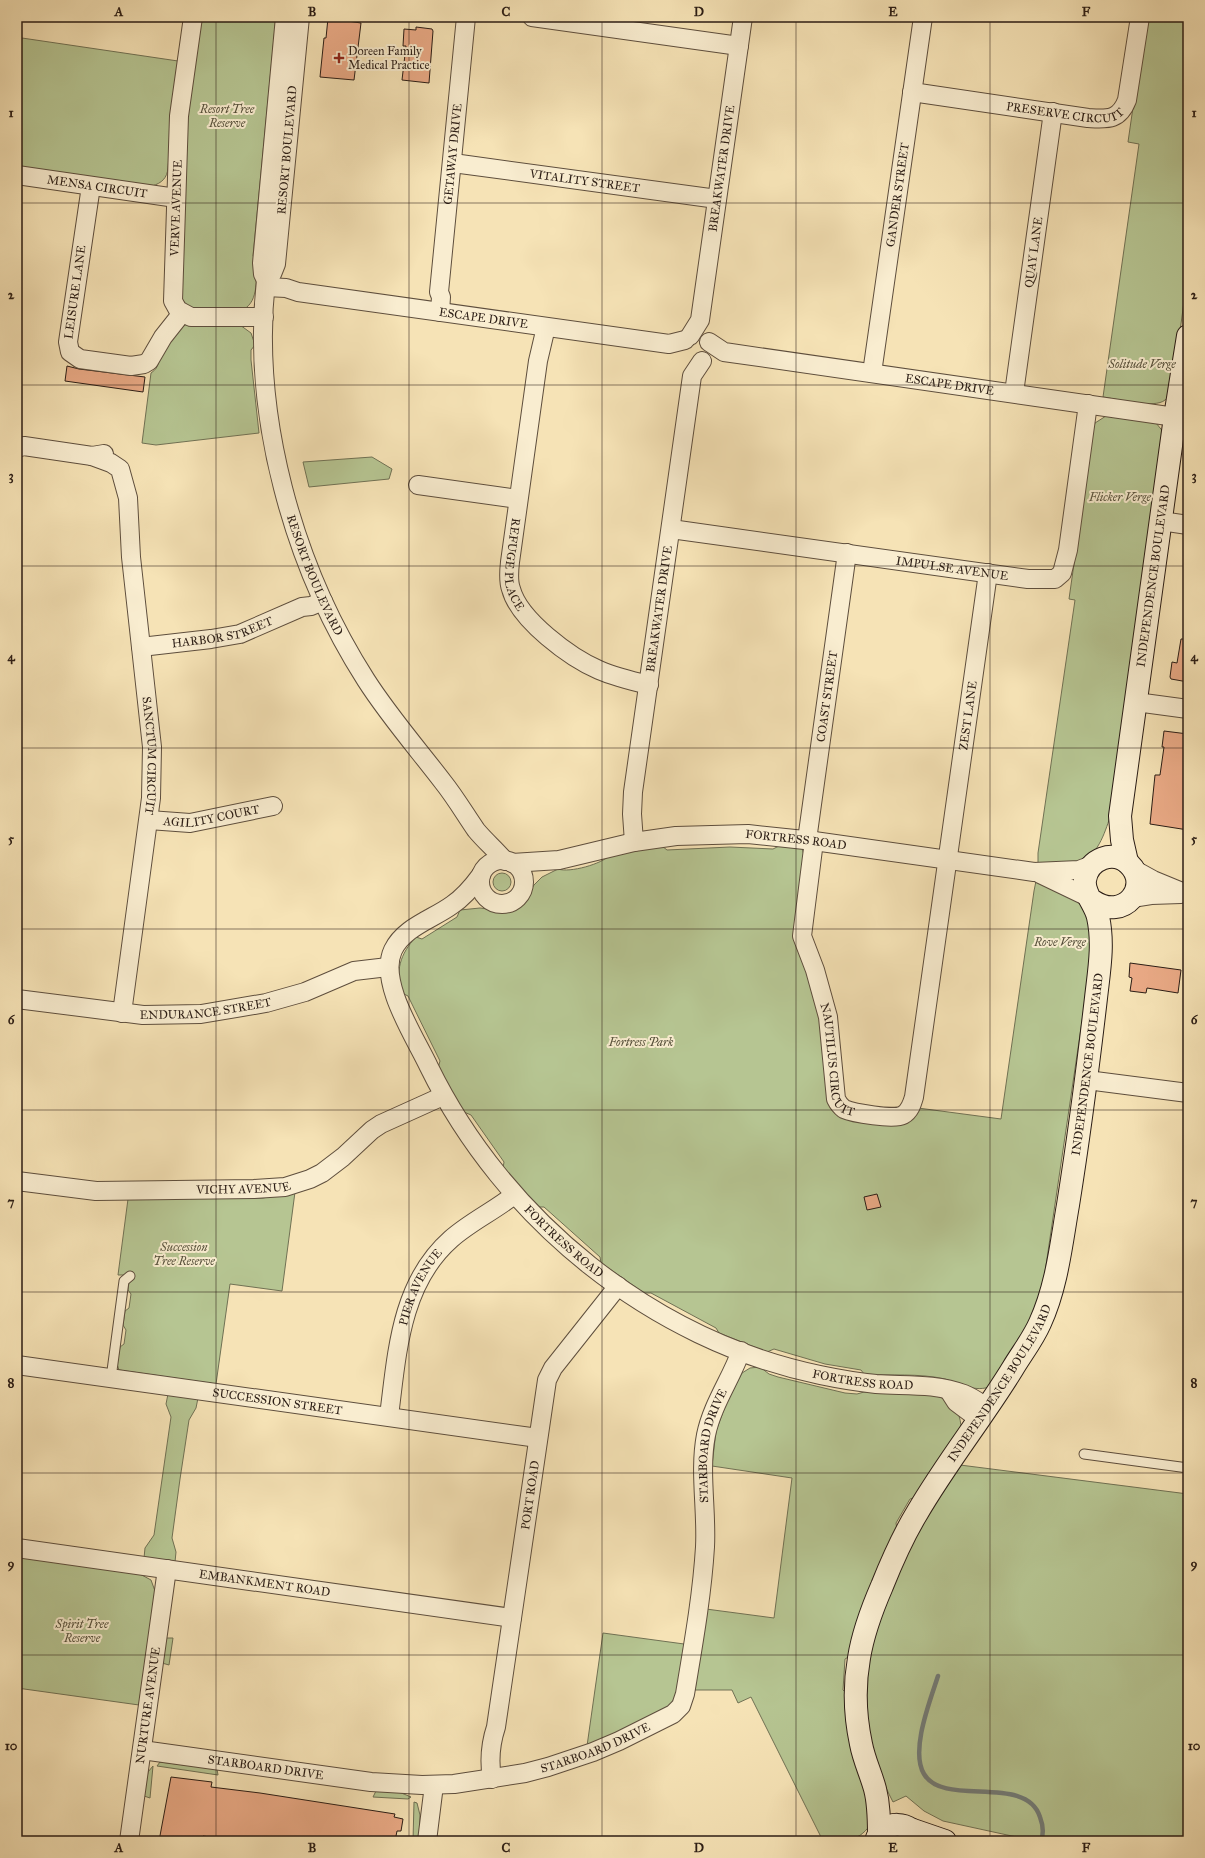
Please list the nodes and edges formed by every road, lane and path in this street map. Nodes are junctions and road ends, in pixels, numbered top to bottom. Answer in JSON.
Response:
{"nodes":[{"id":1,"x":193,"y":17,"type":"edge"},
{"id":2,"x":285,"y":17,"type":"edge"},
{"id":3,"x":300,"y":17,"type":"edge"},
{"id":4,"x":466,"y":17,"type":"edge"},
{"id":5,"x":532,"y":17,"type":"edge"},
{"id":6,"x":743,"y":17,"type":"edge"},
{"id":7,"x":922,"y":17,"type":"edge"},
{"id":8,"x":1140,"y":17,"type":"edge"},
{"id":9,"x":739,"y":46,"type":"junction"},
{"id":10,"x":912,"y":92,"type":"junction"},
{"id":11,"x":1053,"y":112,"type":"junction"},
{"id":12,"x":453,"y":163,"type":"junction"},
{"id":13,"x":17,"y":176,"type":"edge"},
{"id":14,"x":91,"y":186,"type":"junction"},
{"id":15,"x":176,"y":198,"type":"junction"},
{"id":16,"x":717,"y":199,"type":"junction"},
{"id":17,"x":271,"y":243,"type":"junction"},
{"id":18,"x":266,"y":287,"type":"junction"},
{"id":19,"x":437,"y":311,"type":"junction"},
{"id":20,"x":182,"y":313,"type":"junction"},
{"id":21,"x":264,"y":317,"type":"junction"},
{"id":22,"x":542,"y":332,"type":"junction"},
{"id":23,"x":1188,"y":336,"type":"edge"},
{"id":24,"x":693,"y":348,"type":"junction"},
{"id":25,"x":872,"y":373,"type":"junction"},
{"id":26,"x":1014,"y":393,"type":"junction"},
{"id":27,"x":1088,"y":404,"type":"junction"},
{"id":28,"x":1175,"y":417,"type":"junction"},
{"id":29,"x":19,"y":445,"type":"edge"},
{"id":30,"x":418,"y":485,"type":"dead end"},
{"id":31,"x":518,"y":499,"type":"junction"},
{"id":32,"x":1161,"y":521,"type":"junction"},
{"id":33,"x":1188,"y":525,"type":"edge"},
{"id":34,"x":671,"y":529,"type":"junction"},
{"id":35,"x":847,"y":553,"type":"junction"},
{"id":36,"x":988,"y":573,"type":"junction"},
{"id":37,"x":322,"y":598,"type":"junction"},
{"id":38,"x":141,"y":647,"type":"junction"},
{"id":39,"x":649,"y":685,"type":"junction"},
{"id":40,"x":1136,"y":702,"type":"junction"},
{"id":41,"x":1188,"y":709,"type":"edge"},
{"id":42,"x":274,"y":806,"type":"dead end"},
{"id":43,"x":1120,"y":816,"type":"junction"},
{"id":44,"x":149,"y":820,"type":"junction"},
{"id":45,"x":476,"y":830,"type":"junction"},
{"id":46,"x":810,"y":840,"type":"junction"},
{"id":47,"x":634,"y":842,"type":"junction"},
{"id":48,"x":948,"y":859,"type":"junction"},
{"id":49,"x":559,"y":860,"type":"junction"},
{"id":50,"x":509,"y":862,"type":"junction"},
{"id":51,"x":1095,"y":862,"type":"junction"},
{"id":52,"x":1130,"y":866,"type":"junction"},
{"id":53,"x":483,"y":872,"type":"junction"},
{"id":54,"x":1034,"y":872,"type":"junction"},
{"id":55,"x":522,"y":890,"type":"junction"},
{"id":56,"x":1188,"y":894,"type":"edge"},
{"id":57,"x":1091,"y":900,"type":"junction"},
{"id":58,"x":492,"y":901,"type":"junction"},
{"id":59,"x":1128,"y":901,"type":"junction"},
{"id":60,"x":452,"y":906,"type":"junction"},
{"id":61,"x":1101,"y":955,"type":"junction"},
{"id":62,"x":388,"y":967,"type":"junction"},
{"id":63,"x":17,"y":999,"type":"edge"},
{"id":64,"x":122,"y":1013,"type":"junction"},
{"id":65,"x":1087,"y":1080,"type":"junction"},
{"id":66,"x":1188,"y":1093,"type":"edge"},
{"id":67,"x":444,"y":1096,"type":"junction"},
{"id":68,"x":17,"y":1181,"type":"edge"},
{"id":69,"x":514,"y":1195,"type":"junction"},
{"id":70,"x":130,"y":1276,"type":"dead end"},
{"id":71,"x":618,"y":1286,"type":"junction"},
{"id":72,"x":741,"y":1351,"type":"junction"},
{"id":73,"x":17,"y":1365,"type":"edge"},
{"id":74,"x":111,"y":1378,"type":"junction"},
{"id":75,"x":984,"y":1414,"type":"junction"},
{"id":76,"x":389,"y":1416,"type":"junction"},
{"id":77,"x":538,"y":1438,"type":"junction"},
{"id":78,"x":1084,"y":1454,"type":"dead end"},
{"id":79,"x":1188,"y":1468,"type":"edge"},
{"id":80,"x":17,"y":1548,"type":"edge"},
{"id":81,"x":167,"y":1569,"type":"junction"},
{"id":82,"x":512,"y":1618,"type":"junction"},
{"id":83,"x":142,"y":1750,"type":"junction"},
{"id":84,"x":498,"y":1778,"type":"junction"},
{"id":85,"x":428,"y":1785,"type":"junction"},
{"id":86,"x":876,"y":1790,"type":"junction"},
{"id":87,"x":913,"y":1832,"type":"edge"},
{"id":88,"x":427,"y":1837,"type":"edge"},
{"id":89,"x":875,"y":1838,"type":"edge"},
{"id":90,"x":129,"y":1841,"type":"edge"},
{"id":91,"x":945,"y":1841,"type":"edge"}],
"edges":[{"from":1,"to":15,"type":"street","name":"VERVE AVENUE"},
{"from":2,"to":17,"type":"street","name":"RESORT BOULEVARD"},
{"from":3,"to":17,"type":"street","name":"RESORT BOULEVARD"},
{"from":4,"to":12,"type":"street","name":"GETAWAY DRIVE"},
{"from":5,"to":9,"type":"street"},
{"from":6,"to":9,"type":"street","name":"BREAKWATER DRIVE"},
{"from":7,"to":10,"type":"street","name":"GANDER STREET"},
{"from":8,"to":11,"type":"street","name":"PRESERVE CIRCUIT"},
{"from":9,"to":16,"type":"street","name":"BREAKWATER DRIVE"},
{"from":10,"to":11,"type":"street","name":"PRESERVE CIRCUIT"},
{"from":10,"to":25,"type":"street","name":"GANDER STREET"},
{"from":11,"to":26,"type":"street","name":"QUAY LANE"},
{"from":12,"to":16,"type":"street","name":"VITALITY STREET"},
{"from":12,"to":19,"type":"street","name":"GETAWAY DRIVE"},
{"from":13,"to":14,"type":"street","name":"MENSA CIRCUIT"},
{"from":14,"to":15,"type":"street","name":"MENSA CIRCUIT"},
{"from":14,"to":20,"type":"street","name":"LEISURE LANE"},
{"from":15,"to":20,"type":"street","name":"VERVE AVENUE"},
{"from":16,"to":24,"type":"street","name":"BREAKWATER DRIVE"},
{"from":17,"to":18,"type":"street","name":"RESORT BOULEVARD"},
{"from":18,"to":19,"type":"street","name":"ESCAPE DRIVE"},
{"from":18,"to":21,"type":"street","name":"RESORT BOULEVARD"},
{"from":19,"to":22,"type":"street","name":"ESCAPE DRIVE"},
{"from":20,"to":21,"type":"street"},
{"from":21,"to":37,"type":"street","name":"RESORT BOULEVARD"},
{"from":22,"to":24,"type":"street","name":"ESCAPE DRIVE"},
{"from":22,"to":31,"type":"street","name":"REFUGE PLACE"},
{"from":23,"to":28,"type":"street","name":"INDEPENDENCE BOULEVARD"},
{"from":24,"to":25,"type":"street","name":"ESCAPE DRIVE"},
{"from":24,"to":34,"type":"street","name":"BREAKWATER DRIVE"},
{"from":25,"to":26,"type":"street","name":"ESCAPE DRIVE"},
{"from":26,"to":27,"type":"street","name":"ESCAPE DRIVE"},
{"from":27,"to":28,"type":"street","name":"ESCAPE DRIVE"},
{"from":27,"to":36,"type":"street","name":"IMPULSE AVENUE"},
{"from":28,"to":32,"type":"street","name":"INDEPENDENCE BOULEVARD"},
{"from":29,"to":38,"type":"street","name":"SANCTUM CIRCUIT"},
{"from":30,"to":31,"type":"street"},
{"from":31,"to":39,"type":"street","name":"REFUGE PLACE"},
{"from":32,"to":33,"type":"street"},
{"from":32,"to":40,"type":"street","name":"INDEPENDENCE BOULEVARD"},
{"from":34,"to":35,"type":"street","name":"IMPULSE AVENUE"},
{"from":34,"to":39,"type":"street","name":"BREAKWATER DRIVE"},
{"from":35,"to":36,"type":"street","name":"IMPULSE AVENUE"},
{"from":35,"to":46,"type":"street","name":"COAST STREET"},
{"from":36,"to":48,"type":"street","name":"ZEST LANE"},
{"from":37,"to":38,"type":"street","name":"HARBOR STREET"},
{"from":37,"to":45,"type":"street","name":"RESORT BOULEVARD"},
{"from":38,"to":44,"type":"street","name":"SANCTUM CIRCUIT"},
{"from":39,"to":47,"type":"street","name":"BREAKWATER DRIVE"},
{"from":40,"to":41,"type":"street"},
{"from":40,"to":43,"type":"street","name":"INDEPENDENCE BOULEVARD"},
{"from":42,"to":44,"type":"street","name":"AGILITY COURT"},
{"from":43,"to":51,"type":"street","name":"INDEPENDENCE BOULEVARD"},
{"from":43,"to":52,"type":"street","name":"INDEPENDENCE BOULEVARD"},
{"from":44,"to":64,"type":"street","name":"SANCTUM CIRCUIT"},
{"from":45,"to":50,"type":"street","name":"RESORT BOULEVARD"},
{"from":45,"to":53,"type":"street","name":"RESORT BOULEVARD"},
{"from":46,"to":47,"type":"street","name":"FORTRESS ROAD"},
{"from":46,"to":48,"type":"street","name":"FORTRESS ROAD"},
{"from":46,"to":48,"type":"street","name":"NAUTILUS CIRCUIT"},
{"from":47,"to":49,"type":"street","name":"FORTRESS ROAD"},
{"from":48,"to":54,"type":"street","name":"FORTRESS ROAD"},
{"from":49,"to":50,"type":"street","name":"FORTRESS ROAD"},
{"from":49,"to":55,"type":"street","name":"FORTRESS ROAD"},
{"from":50,"to":53,"type":"street"},
{"from":50,"to":55,"type":"street"},
{"from":51,"to":52,"type":"street"},
{"from":51,"to":54,"type":"street","name":"FORTRESS ROAD"},
{"from":51,"to":57,"type":"street"},
{"from":52,"to":56,"type":"street"},
{"from":52,"to":59,"type":"street"},
{"from":53,"to":58,"type":"street"},
{"from":53,"to":60,"type":"street","name":"FORTRESS ROAD"},
{"from":54,"to":57,"type":"street","name":"FORTRESS ROAD"},
{"from":55,"to":58,"type":"street"},
{"from":56,"to":59,"type":"street"},
{"from":57,"to":59,"type":"street"},
{"from":57,"to":61,"type":"street","name":"INDEPENDENCE BOULEVARD"},
{"from":58,"to":60,"type":"street","name":"FORTRESS ROAD"},
{"from":59,"to":61,"type":"street","name":"INDEPENDENCE BOULEVARD"},
{"from":60,"to":62,"type":"street","name":"FORTRESS ROAD"},
{"from":61,"to":65,"type":"street","name":"INDEPENDENCE BOULEVARD"},
{"from":62,"to":64,"type":"street","name":"ENDURANCE STREET"},
{"from":62,"to":67,"type":"street","name":"FORTRESS ROAD"},
{"from":63,"to":64,"type":"street","name":"ENDURANCE STREET"},
{"from":65,"to":66,"type":"street"},
{"from":65,"to":75,"type":"street","name":"INDEPENDENCE BOULEVARD"},
{"from":67,"to":68,"type":"street","name":"VICHY AVENUE"},
{"from":67,"to":69,"type":"street","name":"FORTRESS ROAD"},
{"from":69,"to":71,"type":"street","name":"FORTRESS ROAD"},
{"from":69,"to":76,"type":"street","name":"PIER AVENUE"},
{"from":70,"to":74,"type":"lane"},
{"from":71,"to":72,"type":"street","name":"FORTRESS ROAD"},
{"from":71,"to":77,"type":"street","name":"PORT ROAD"},
{"from":72,"to":75,"type":"street","name":"FORTRESS ROAD"},
{"from":72,"to":84,"type":"street","name":"STARBOARD DRIVE"},
{"from":73,"to":74,"type":"street","name":"SUCCESSION STREET"},
{"from":74,"to":76,"type":"street","name":"SUCCESSION STREET"},
{"from":75,"to":86,"type":"street","name":"INDEPENDENCE BOULEVARD"},
{"from":76,"to":77,"type":"street","name":"SUCCESSION STREET"},
{"from":77,"to":82,"type":"street","name":"PORT ROAD"},
{"from":78,"to":79,"type":"lane"},
{"from":80,"to":81,"type":"street","name":"EMBANKMENT ROAD"},
{"from":81,"to":82,"type":"street","name":"EMBANKMENT ROAD"},
{"from":81,"to":83,"type":"street","name":"NURTURE AVENUE"},
{"from":82,"to":84,"type":"street","name":"PORT ROAD"},
{"from":83,"to":85,"type":"street","name":"STARBOARD DRIVE"},
{"from":83,"to":90,"type":"street","name":"NURTURE AVENUE"},
{"from":84,"to":85,"type":"street","name":"STARBOARD DRIVE"},
{"from":85,"to":88,"type":"street"},
{"from":86,"to":87,"type":"street","name":"INDEPENDENCE BOULEVARD"},
{"from":86,"to":89,"type":"street","name":"INDEPENDENCE BOULEVARD"},
{"from":87,"to":89,"type":"street"},
{"from":87,"to":91,"type":"street"}]}
